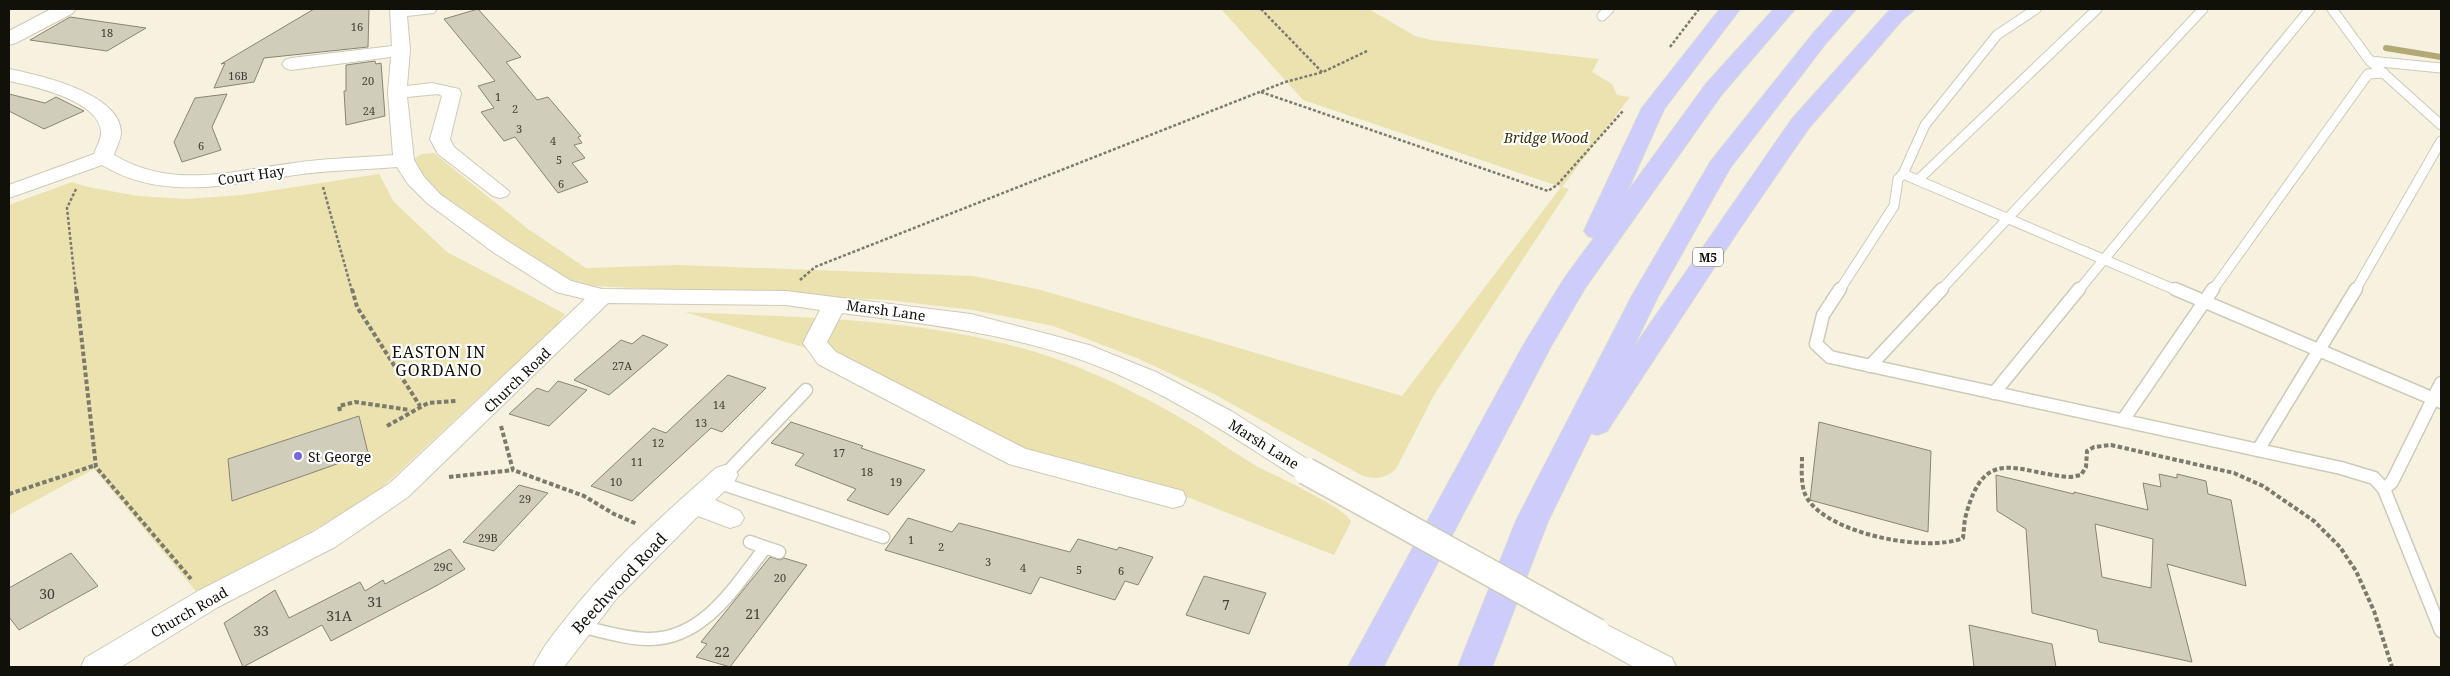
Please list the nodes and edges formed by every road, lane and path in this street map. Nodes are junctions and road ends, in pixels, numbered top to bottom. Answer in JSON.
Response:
{"nodes":[{"id":1,"x":66,"y":9,"type":"edge"},
{"id":2,"x":428,"y":9,"type":"edge"},
{"id":3,"x":1262,"y":9,"type":"edge"},
{"id":4,"x":1609,"y":9,"type":"edge"},
{"id":5,"x":1699,"y":9,"type":"edge"},
{"id":6,"x":1730,"y":9,"type":"edge"},
{"id":7,"x":1785,"y":9,"type":"edge"},
{"id":8,"x":1846,"y":9,"type":"edge"},
{"id":9,"x":1905,"y":9,"type":"edge"},
{"id":10,"x":2036,"y":9,"type":"edge"},
{"id":11,"x":2097,"y":9,"type":"edge"},
{"id":12,"x":2203,"y":9,"type":"edge"},
{"id":13,"x":2310,"y":9,"type":"edge"},
{"id":14,"x":2332,"y":9,"type":"edge"},
{"id":15,"x":398,"y":10,"type":"edge"},
{"id":16,"x":1602,"y":16,"type":"dead end"},
{"id":17,"x":9,"y":39,"type":"edge"},
{"id":18,"x":401,"y":50,"type":"junction"},
{"id":19,"x":1367,"y":51,"type":"dead end"},
{"id":20,"x":1664,"y":54,"type":"dead end"},
{"id":21,"x":2370,"y":61,"type":"junction"},
{"id":22,"x":291,"y":64,"type":"dead end"},
{"id":23,"x":2441,"y":68,"type":"edge"},
{"id":24,"x":1323,"y":72,"type":"junction"},
{"id":25,"x":2384,"y":73,"type":"junction"},
{"id":26,"x":9,"y":75,"type":"edge"},
{"id":27,"x":1261,"y":92,"type":"junction"},
{"id":28,"x":397,"y":94,"type":"junction"},
{"id":29,"x":1627,"y":108,"type":"dead end"},
{"id":30,"x":2441,"y":125,"type":"edge"},
{"id":31,"x":2441,"y":141,"type":"edge"},
{"id":32,"x":104,"y":157,"type":"junction"},
{"id":33,"x":404,"y":160,"type":"junction"},
{"id":34,"x":1903,"y":174,"type":"junction"},
{"id":35,"x":1918,"y":180,"type":"junction"},
{"id":36,"x":78,"y":184,"type":"dead end"},
{"id":37,"x":501,"y":185,"type":"dead end"},
{"id":38,"x":323,"y":187,"type":"dead end"},
{"id":39,"x":9,"y":192,"type":"edge"},
{"id":40,"x":2008,"y":219,"type":"junction"},
{"id":41,"x":2104,"y":259,"type":"junction"},
{"id":42,"x":1573,"y":285,"type":"junction"},
{"id":43,"x":602,"y":296,"type":"junction"},
{"id":44,"x":786,"y":298,"type":"junction"},
{"id":45,"x":2204,"y":302,"type":"junction"},
{"id":46,"x":835,"y":304,"type":"junction"},
{"id":47,"x":2320,"y":351,"type":"junction"},
{"id":48,"x":1870,"y":366,"type":"junction"},
{"id":49,"x":2441,"y":384,"type":"edge"},
{"id":50,"x":806,"y":390,"type":"dead end"},
{"id":51,"x":1994,"y":393,"type":"junction"},
{"id":52,"x":2438,"y":401,"type":"edge"},
{"id":53,"x":420,"y":406,"type":"junction"},
{"id":54,"x":489,"y":406,"type":"junction"},
{"id":55,"x":411,"y":410,"type":"junction"},
{"id":56,"x":340,"y":411,"type":"dead end"},
{"id":57,"x":2122,"y":420,"type":"junction"},
{"id":58,"x":387,"y":426,"type":"dead end"},
{"id":59,"x":2258,"y":450,"type":"junction"},
{"id":60,"x":1802,"y":457,"type":"dead end"},
{"id":61,"x":96,"y":465,"type":"junction"},
{"id":62,"x":513,"y":470,"type":"junction"},
{"id":63,"x":721,"y":478,"type":"junction"},
{"id":64,"x":408,"y":481,"type":"junction"},
{"id":65,"x":2384,"y":489,"type":"junction"},
{"id":66,"x":9,"y":494,"type":"edge"},
{"id":67,"x":1174,"y":498,"type":"dead end"},
{"id":68,"x":695,"y":503,"type":"junction"},
{"id":69,"x":730,"y":518,"type":"dead end"},
{"id":70,"x":1532,"y":521,"type":"junction"},
{"id":71,"x":662,"y":535,"type":"junction"},
{"id":72,"x":883,"y":537,"type":"dead end"},
{"id":73,"x":750,"y":542,"type":"dead end"},
{"id":74,"x":765,"y":548,"type":"junction"},
{"id":75,"x":779,"y":552,"type":"dead end"},
{"id":76,"x":208,"y":599,"type":"junction"},
{"id":77,"x":577,"y":625,"type":"junction"},
{"id":78,"x":2441,"y":631,"type":"edge"},
{"id":79,"x":96,"y":667,"type":"edge"},
{"id":80,"x":548,"y":667,"type":"edge"},
{"id":81,"x":1365,"y":667,"type":"edge"},
{"id":82,"x":1475,"y":667,"type":"edge"},
{"id":83,"x":1661,"y":667,"type":"edge"},
{"id":84,"x":2392,"y":667,"type":"edge"}],
"edges":[{"from":1,"to":17,"type":"street"},
{"from":2,"to":15,"type":"street"},
{"from":3,"to":24,"type":"path"},
{"from":4,"to":16,"type":"lane"},
{"from":5,"to":20,"type":"path"},
{"from":6,"to":42,"type":"highway"},
{"from":7,"to":42,"type":"highway"},
{"from":8,"to":70,"type":"highway","number":"M5"},
{"from":9,"to":70,"type":"highway","number":"M5"},
{"from":10,"to":34,"type":"lane"},
{"from":11,"to":35,"type":"lane"},
{"from":12,"to":40,"type":"lane"},
{"from":13,"to":41,"type":"lane"},
{"from":14,"to":21,"type":"lane"},
{"from":15,"to":18,"type":"street"},
{"from":18,"to":22,"type":"street"},
{"from":18,"to":28,"type":"street"},
{"from":19,"to":24,"type":"path"},
{"from":21,"to":23,"type":"lane"},
{"from":21,"to":25,"type":"lane"},
{"from":24,"to":27,"type":"path"},
{"from":25,"to":30,"type":"lane"},
{"from":25,"to":45,"type":"lane"},
{"from":26,"to":32,"type":"street"},
{"from":27,"to":29,"type":"path"},
{"from":27,"to":44,"type":"path"},
{"from":28,"to":33,"type":"street"},
{"from":28,"to":37,"type":"street"},
{"from":31,"to":47,"type":"lane"},
{"from":32,"to":33,"type":"street","name":"Court Hay"},
{"from":32,"to":39,"type":"street"},
{"from":33,"to":43,"type":"street"},
{"from":34,"to":35,"type":"lane"},
{"from":34,"to":48,"type":"lane"},
{"from":35,"to":40,"type":"lane"},
{"from":36,"to":61,"type":"path"},
{"from":38,"to":53,"type":"path"},
{"from":40,"to":41,"type":"lane"},
{"from":40,"to":48,"type":"lane"},
{"from":41,"to":45,"type":"lane"},
{"from":41,"to":51,"type":"lane"},
{"from":42,"to":81,"type":"highway"},
{"from":43,"to":44,"type":"street","name":"Marsh Lane"},
{"from":43,"to":54,"type":"street","name":"Church Road"},
{"from":44,"to":46,"type":"street","name":"Marsh Lane"},
{"from":45,"to":47,"type":"lane"},
{"from":45,"to":57,"type":"lane"},
{"from":46,"to":67,"type":"street","name":"Marsh Lane"},
{"from":46,"to":83,"type":"street","name":"Marsh Lane","bridge":true},
{"from":47,"to":52,"type":"lane"},
{"from":47,"to":59,"type":"lane"},
{"from":48,"to":51,"type":"lane"},
{"from":49,"to":52,"type":"lane"},
{"from":50,"to":63,"type":"lane"},
{"from":51,"to":57,"type":"lane"},
{"from":52,"to":65,"type":"lane"},
{"from":53,"to":54,"type":"path"},
{"from":53,"to":55,"type":"path"},
{"from":54,"to":62,"type":"path"},
{"from":54,"to":64,"type":"street","name":"Church Road"},
{"from":55,"to":56,"type":"path"},
{"from":55,"to":58,"type":"path"},
{"from":57,"to":59,"type":"lane"},
{"from":59,"to":65,"type":"lane"},
{"from":60,"to":84,"type":"path"},
{"from":61,"to":66,"type":"path"},
{"from":61,"to":76,"type":"path"},
{"from":62,"to":64,"type":"path"},
{"from":62,"to":71,"type":"path"},
{"from":63,"to":68,"type":"street","name":"Beechwood Road"},
{"from":63,"to":72,"type":"lane"},
{"from":64,"to":76,"type":"street","name":"Church Road"},
{"from":65,"to":78,"type":"lane"},
{"from":68,"to":69,"type":"street"},
{"from":68,"to":71,"type":"street","name":"Beechwood Road"},
{"from":70,"to":82,"type":"highway","number":"M5"},
{"from":71,"to":77,"type":"street","name":"Beechwood Road"},
{"from":73,"to":74,"type":"lane"},
{"from":74,"to":75,"type":"lane"},
{"from":74,"to":77,"type":"lane"},
{"from":76,"to":79,"type":"street","name":"Church Road"},
{"from":77,"to":80,"type":"street","name":"Beechwood Road"}]}
